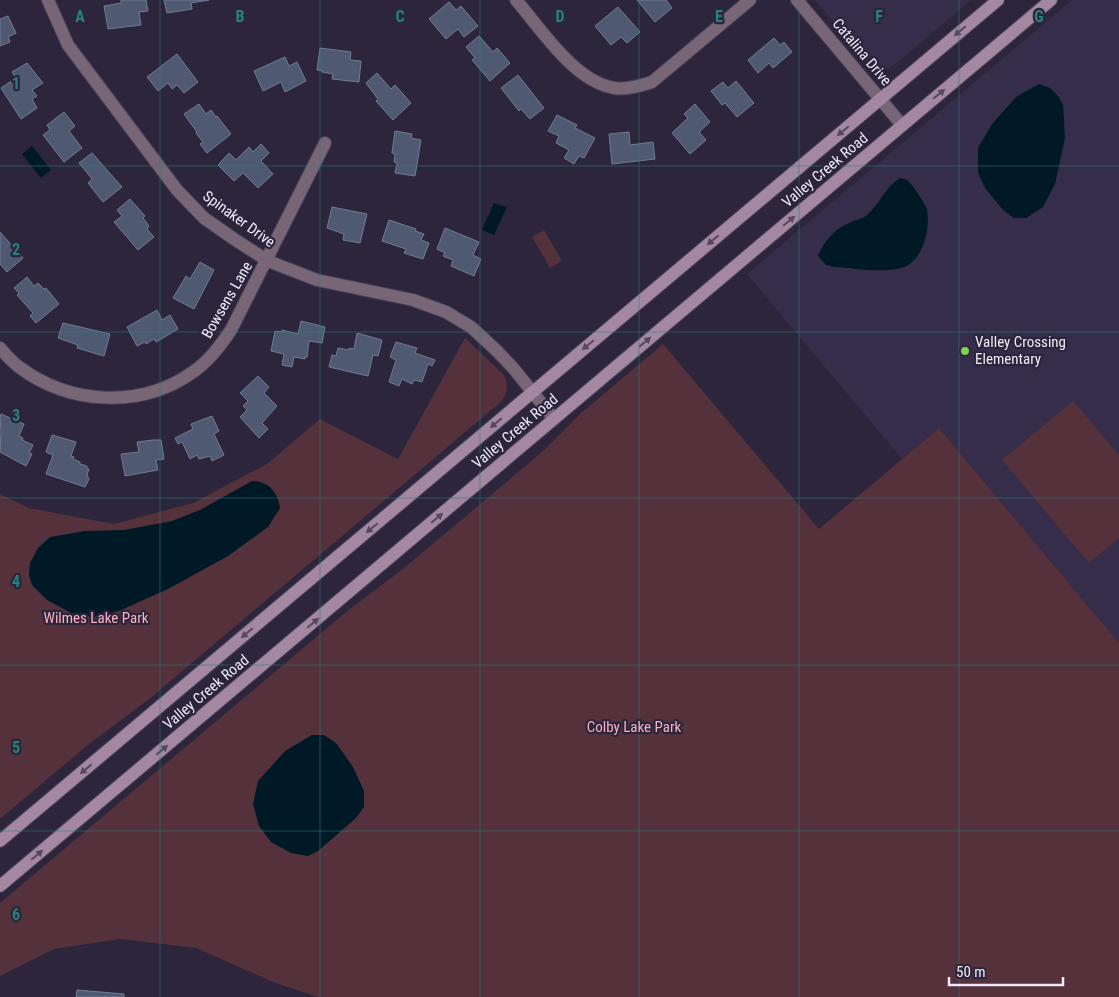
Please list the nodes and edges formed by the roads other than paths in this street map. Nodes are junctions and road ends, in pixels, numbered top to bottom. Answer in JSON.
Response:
{"nodes":[{"id":1,"x":48,"y":0,"type":"edge"},
{"id":2,"x":516,"y":0,"type":"edge"},
{"id":3,"x":750,"y":0,"type":"edge"},
{"id":4,"x":796,"y":0,"type":"edge"},
{"id":5,"x":998,"y":0,"type":"edge"},
{"id":6,"x":1051,"y":0,"type":"edge"},
{"id":7,"x":880,"y":100,"type":"junction"},
{"id":8,"x":902,"y":126,"type":"junction"},
{"id":9,"x":325,"y":143,"type":"dead end"},
{"id":10,"x":268,"y":261,"type":"junction"},
{"id":11,"x":0,"y":348,"type":"edge"},
{"id":12,"x":533,"y":392,"type":"junction"},
{"id":13,"x":554,"y":419,"type":"junction"},
{"id":14,"x":0,"y":841,"type":"edge"},
{"id":15,"x":0,"y":886,"type":"edge"}],
"edges":[{"from":1,"to":10,"type":"street","name":"Spinaker Drive"},
{"from":2,"to":3,"type":"street"},
{"from":4,"to":7,"type":"street","name":"Catalina Drive"},
{"from":5,"to":7,"type":"main road","name":"Valley Creek Road","one_way":true},
{"from":8,"to":6,"type":"main road","name":"Valley Creek Road","one_way":true},
{"from":7,"to":8,"type":"street","name":"Catalina Drive"},
{"from":7,"to":12,"type":"main road","name":"Valley Creek Road","one_way":true},
{"from":13,"to":8,"type":"main road","name":"Valley Creek Road","one_way":true},
{"from":9,"to":10,"type":"street","name":"Bowsens Lane"},
{"from":10,"to":11,"type":"street","name":"Bowsens Lane"},
{"from":10,"to":12,"type":"street","name":"Spinaker Drive"},
{"from":12,"to":13,"type":"street","name":"Spinaker Drive"},
{"from":12,"to":14,"type":"main road","name":"Valley Creek Road","one_way":true},
{"from":15,"to":13,"type":"main road","name":"Valley Creek Road","one_way":true}]}
